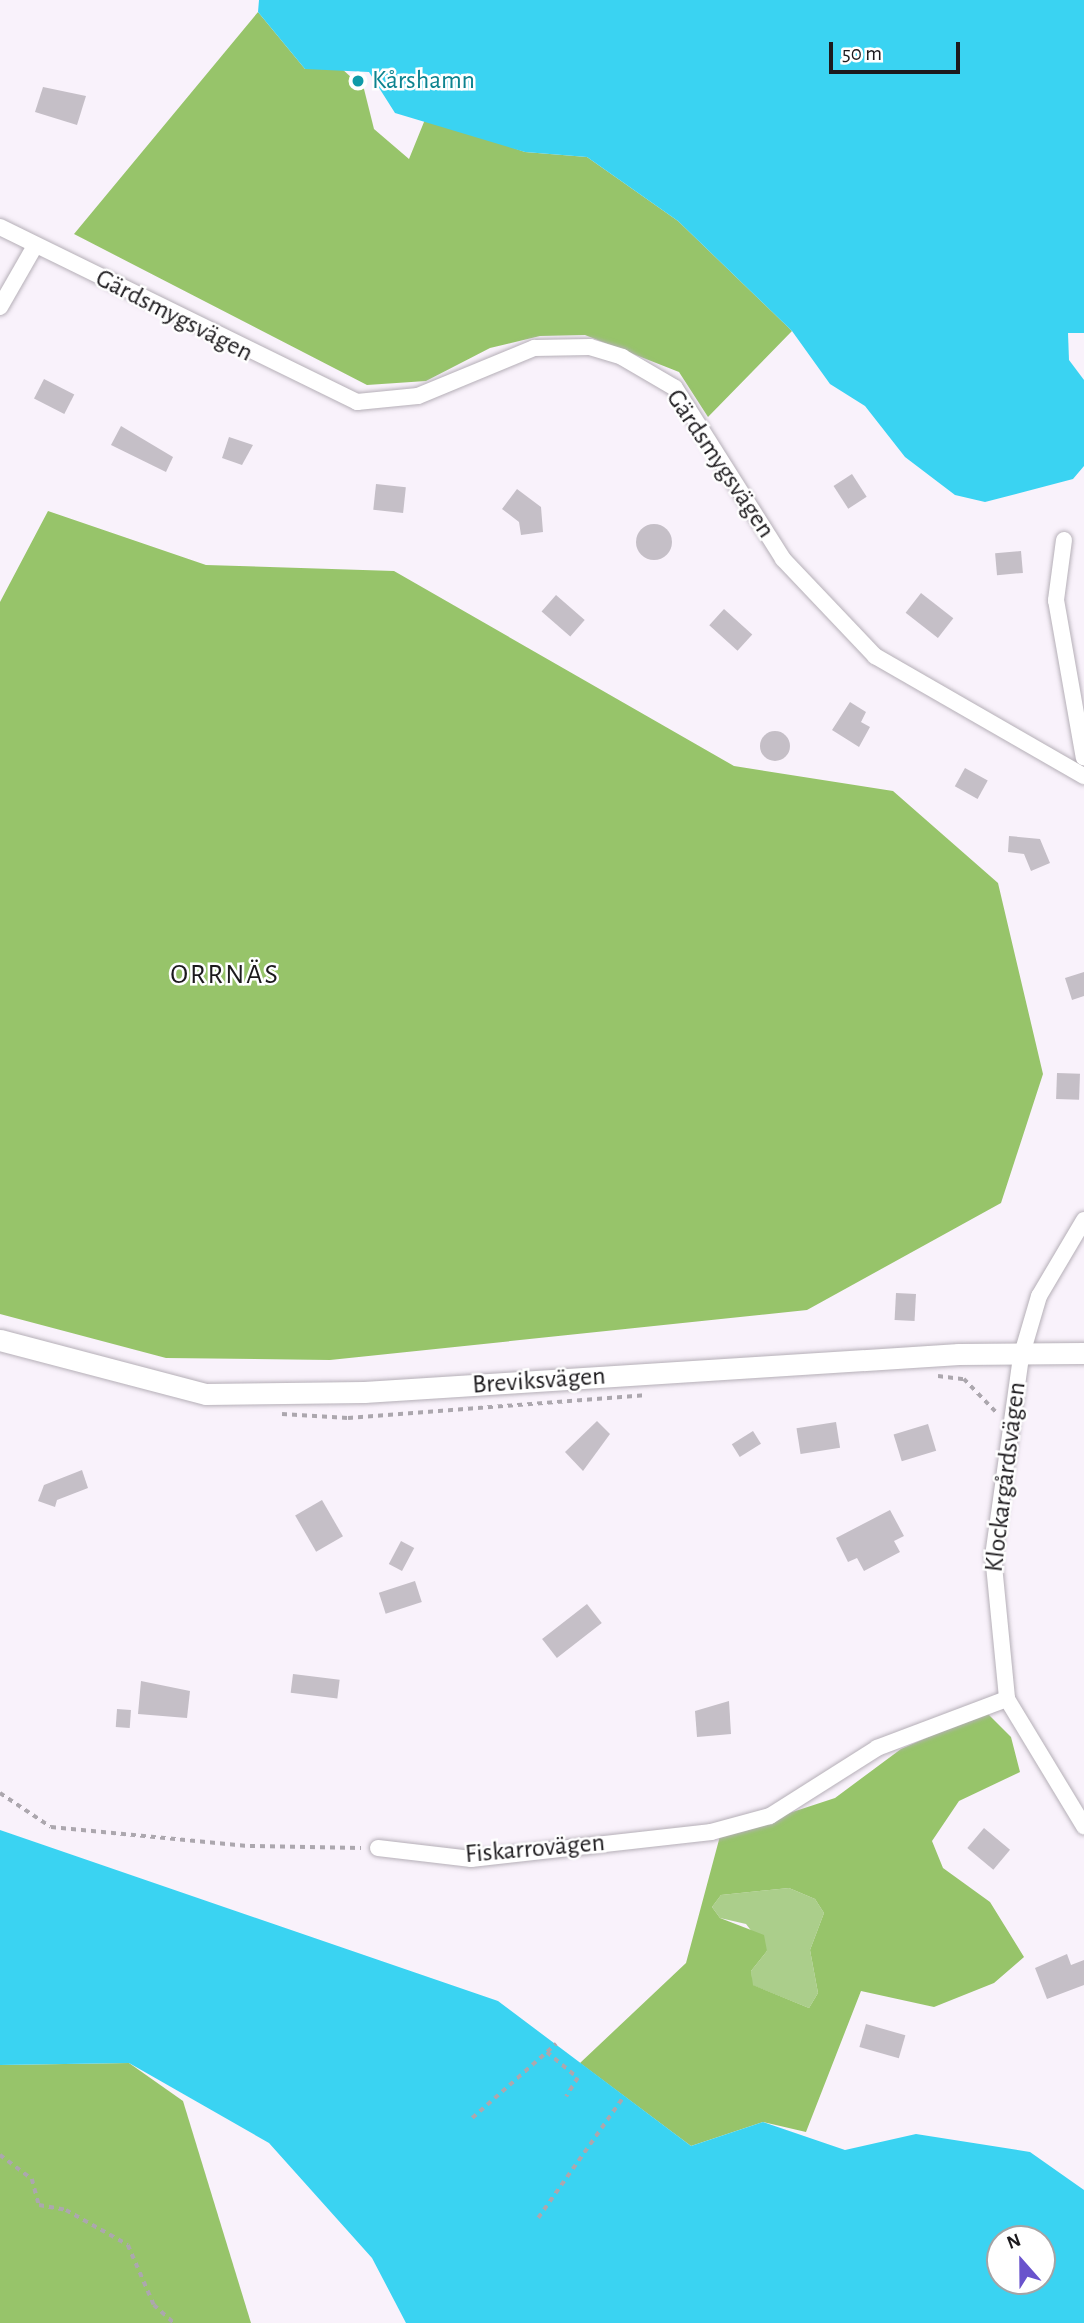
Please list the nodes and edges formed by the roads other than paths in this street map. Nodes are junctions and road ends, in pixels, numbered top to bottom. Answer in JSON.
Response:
{"nodes":[{"id":1,"x":0,"y":226,"type":"edge"},
{"id":2,"x":36,"y":246,"type":"junction"},
{"id":3,"x":0,"y":307,"type":"edge"},
{"id":4,"x":1063,"y":540,"type":"dead end"},
{"id":5,"x":1084,"y":758,"type":"edge"},
{"id":6,"x":1084,"y":776,"type":"edge"},
{"id":7,"x":1084,"y":1220,"type":"edge"},
{"id":8,"x":0,"y":1340,"type":"edge"},
{"id":9,"x":1084,"y":1353,"type":"edge"},
{"id":10,"x":1021,"y":1357,"type":"junction"},
{"id":11,"x":1007,"y":1699,"type":"junction"},
{"id":12,"x":1084,"y":1826,"type":"edge"},
{"id":13,"x":377,"y":1848,"type":"road end"}],
"edges":[{"from":1,"to":2,"type":"street","name":"Gärdsmygsvägen"},
{"from":2,"to":3,"type":"street"},
{"from":2,"to":6,"type":"street","name":"Gärdsmygsvägen"},
{"from":4,"to":5,"type":"street"},
{"from":7,"to":10,"type":"street","name":"Klockargårdsvägen"},
{"from":8,"to":10,"type":"main road","name":"Breviksvägen"},
{"from":9,"to":10,"type":"main road","name":"Breviksvägen"},
{"from":10,"to":11,"type":"street","name":"Klockargårdsvägen"},
{"from":11,"to":12,"type":"street","name":"Klockargårdsvägen"},
{"from":11,"to":13,"type":"street","name":"Fiskarrovägen"}]}
